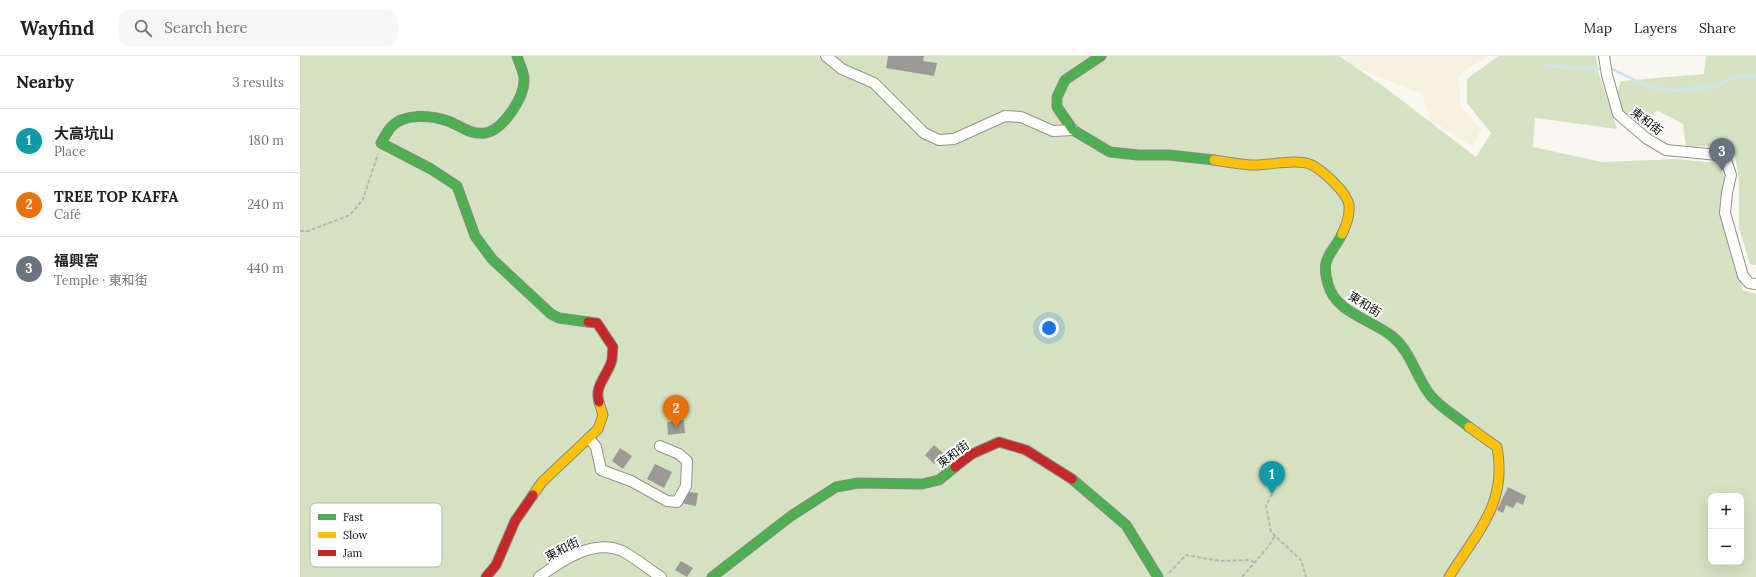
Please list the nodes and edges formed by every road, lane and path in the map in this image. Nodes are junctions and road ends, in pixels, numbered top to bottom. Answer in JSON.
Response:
{"nodes":[{"id":1,"x":517,"y":56,"type":"edge"},
{"id":2,"x":826,"y":56,"type":"edge"},
{"id":3,"x":1101,"y":56,"type":"edge"},
{"id":4,"x":1604,"y":56,"type":"edge"},
{"id":5,"x":1073,"y":130,"type":"junction"},
{"id":6,"x":382,"y":143,"type":"junction"},
{"id":7,"x":300,"y":231,"type":"edge"},
{"id":8,"x":1756,"y":284,"type":"edge"},
{"id":9,"x":589,"y":438,"type":"junction"},
{"id":10,"x":660,"y":446,"type":"dead end"},
{"id":11,"x":1272,"y":494,"type":"dead end"},
{"id":12,"x":1275,"y":536,"type":"junction"},
{"id":13,"x":1254,"y":562,"type":"junction"},
{"id":14,"x":486,"y":577,"type":"edge"},
{"id":15,"x":539,"y":577,"type":"edge"},
{"id":16,"x":661,"y":577,"type":"edge"},
{"id":17,"x":712,"y":577,"type":"edge"},
{"id":18,"x":1158,"y":577,"type":"edge"},
{"id":19,"x":1165,"y":577,"type":"edge"},
{"id":20,"x":1242,"y":577,"type":"edge"},
{"id":21,"x":1306,"y":577,"type":"edge"},
{"id":22,"x":1449,"y":577,"type":"edge"}],
"edges":[{"from":1,"to":6,"type":"street"},
{"from":2,"to":5,"type":"street"},
{"from":3,"to":5,"type":"street","name":"東和街"},
{"from":4,"to":8,"type":"street","name":"東和街"},
{"from":5,"to":22,"type":"street","name":"東和街"},
{"from":6,"to":7,"type":"path"},
{"from":6,"to":9,"type":"street"},
{"from":9,"to":10,"type":"street"},
{"from":9,"to":14,"type":"street"},
{"from":11,"to":12,"type":"path"},
{"from":12,"to":13,"type":"path"},
{"from":12,"to":21,"type":"path"},
{"from":13,"to":19,"type":"path"},
{"from":13,"to":20,"type":"path"},
{"from":15,"to":16,"type":"street","name":"東和街"},
{"from":17,"to":18,"type":"street","name":"東和街"}]}
